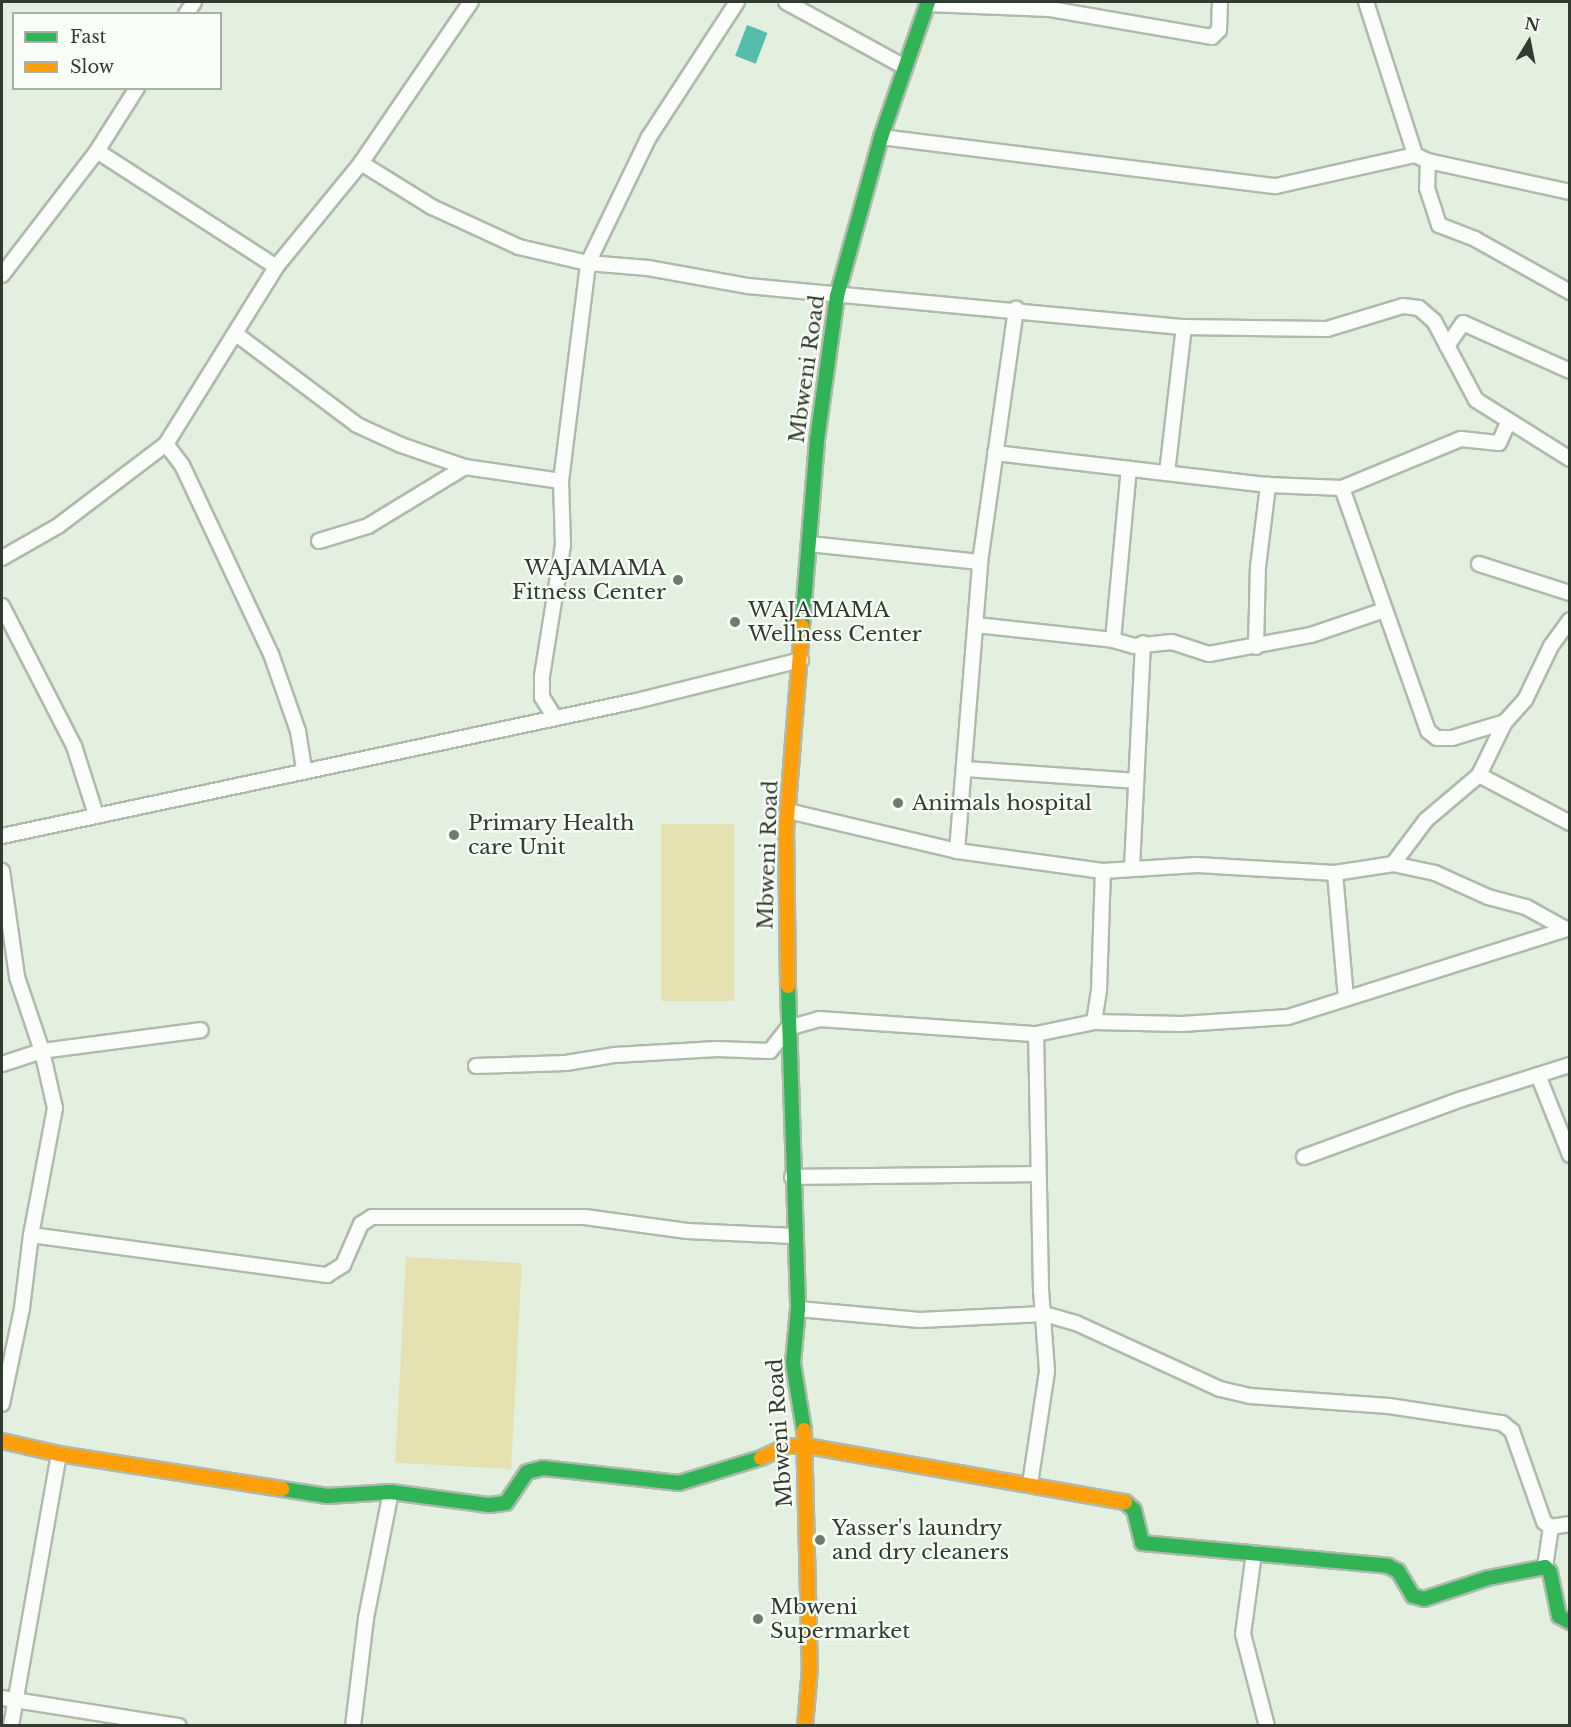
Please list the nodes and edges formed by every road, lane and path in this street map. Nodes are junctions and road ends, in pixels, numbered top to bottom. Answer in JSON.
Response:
{"nodes":[{"id":1,"x":471,"y":2,"type":"edge"},
{"id":2,"x":737,"y":2,"type":"edge"},
{"id":3,"x":786,"y":2,"type":"edge"},
{"id":4,"x":1220,"y":2,"type":"edge"},
{"id":5,"x":1366,"y":2,"type":"edge"},
{"id":6,"x":928,"y":3,"type":"edge"},
{"id":7,"x":903,"y":66,"type":"junction"},
{"id":8,"x":136,"y":90,"type":"edge"},
{"id":9,"x":881,"y":137,"type":"junction"},
{"id":10,"x":96,"y":152,"type":"junction"},
{"id":11,"x":1415,"y":155,"type":"junction"},
{"id":12,"x":1428,"y":161,"type":"junction"},
{"id":13,"x":361,"y":163,"type":"junction"},
{"id":14,"x":1569,"y":192,"type":"edge"},
{"id":15,"x":588,"y":263,"type":"junction"},
{"id":16,"x":276,"y":267,"type":"junction"},
{"id":17,"x":2,"y":275,"type":"edge"},
{"id":18,"x":1569,"y":292,"type":"edge"},
{"id":19,"x":837,"y":296,"type":"junction"},
{"id":20,"x":1016,"y":309,"type":"junction"},
{"id":21,"x":1184,"y":327,"type":"junction"},
{"id":22,"x":236,"y":334,"type":"junction"},
{"id":23,"x":1447,"y":346,"type":"junction"},
{"id":24,"x":1569,"y":371,"type":"edge"},
{"id":25,"x":1509,"y":421,"type":"junction"},
{"id":26,"x":166,"y":444,"type":"junction"},
{"id":27,"x":995,"y":453,"type":"junction"},
{"id":28,"x":1569,"y":459,"type":"edge"},
{"id":29,"x":465,"y":467,"type":"junction"},
{"id":30,"x":1129,"y":469,"type":"junction"},
{"id":31,"x":1167,"y":472,"type":"junction"},
{"id":32,"x":561,"y":481,"type":"junction"},
{"id":33,"x":1268,"y":485,"type":"junction"},
{"id":34,"x":1342,"y":488,"type":"junction"},
{"id":35,"x":319,"y":541,"type":"dead end"},
{"id":36,"x":808,"y":544,"type":"junction"},
{"id":37,"x":2,"y":558,"type":"edge"},
{"id":38,"x":980,"y":562,"type":"junction"},
{"id":39,"x":1479,"y":564,"type":"dead end"},
{"id":40,"x":1569,"y":593,"type":"edge"},
{"id":41,"x":2,"y":606,"type":"edge"},
{"id":42,"x":1385,"y":610,"type":"junction"},
{"id":43,"x":1569,"y":620,"type":"edge"},
{"id":44,"x":976,"y":625,"type":"junction"},
{"id":45,"x":1113,"y":640,"type":"junction"},
{"id":46,"x":1143,"y":643,"type":"junction"},
{"id":47,"x":1256,"y":648,"type":"junction"},
{"id":48,"x":801,"y":660,"type":"junction"},
{"id":49,"x":555,"y":718,"type":"junction"},
{"id":50,"x":1506,"y":722,"type":"junction"},
{"id":51,"x":304,"y":769,"type":"junction"},
{"id":52,"x":965,"y":769,"type":"junction"},
{"id":53,"x":1479,"y":775,"type":"junction"},
{"id":54,"x":1135,"y":781,"type":"junction"},
{"id":55,"x":788,"y":811,"type":"junction"},
{"id":56,"x":96,"y":815,"type":"junction"},
{"id":57,"x":1569,"y":823,"type":"edge"},
{"id":58,"x":2,"y":836,"type":"edge"},
{"id":59,"x":957,"y":851,"type":"junction"},
{"id":60,"x":1393,"y":864,"type":"junction"},
{"id":61,"x":1132,"y":867,"type":"junction"},
{"id":62,"x":2,"y":871,"type":"edge"},
{"id":63,"x":1102,"y":872,"type":"junction"},
{"id":64,"x":1335,"y":873,"type":"junction"},
{"id":65,"x":1567,"y":928,"type":"edge"},
{"id":66,"x":1346,"y":998,"type":"junction"},
{"id":67,"x":1094,"y":1022,"type":"junction"},
{"id":68,"x":788,"y":1028,"type":"junction"},
{"id":69,"x":201,"y":1030,"type":"dead end"},
{"id":70,"x":1036,"y":1034,"type":"junction"},
{"id":71,"x":42,"y":1051,"type":"junction"},
{"id":72,"x":2,"y":1064,"type":"edge"},
{"id":73,"x":1569,"y":1065,"type":"edge"},
{"id":74,"x":476,"y":1066,"type":"dead end"},
{"id":75,"x":1538,"y":1075,"type":"junction"},
{"id":76,"x":1569,"y":1155,"type":"edge"},
{"id":77,"x":1304,"y":1157,"type":"dead end"},
{"id":78,"x":1038,"y":1174,"type":"junction"},
{"id":79,"x":792,"y":1177,"type":"junction"},
{"id":80,"x":31,"y":1235,"type":"junction"},
{"id":81,"x":794,"y":1236,"type":"junction"},
{"id":82,"x":798,"y":1309,"type":"junction"},
{"id":83,"x":1044,"y":1314,"type":"junction"},
{"id":84,"x":2,"y":1404,"type":"edge"},
{"id":85,"x":2,"y":1440,"type":"edge"},
{"id":86,"x":807,"y":1446,"type":"junction"},
{"id":87,"x":59,"y":1454,"type":"junction"},
{"id":88,"x":1030,"y":1484,"type":"junction"},
{"id":89,"x":391,"y":1492,"type":"junction"},
{"id":90,"x":1569,"y":1524,"type":"edge"},
{"id":91,"x":1551,"y":1527,"type":"junction"},
{"id":92,"x":1254,"y":1553,"type":"junction"},
{"id":93,"x":1545,"y":1567,"type":"junction"},
{"id":94,"x":1569,"y":1622,"type":"edge"},
{"id":95,"x":8,"y":1700,"type":"edge"},
{"id":96,"x":11,"y":1725,"type":"edge"},
{"id":97,"x":179,"y":1725,"type":"edge"},
{"id":98,"x":353,"y":1725,"type":"edge"},
{"id":99,"x":805,"y":1725,"type":"edge"},
{"id":100,"x":1267,"y":1725,"type":"edge"}],
"edges":[{"from":1,"to":13,"type":"street"},
{"from":2,"to":15,"type":"street"},
{"from":3,"to":7,"type":"street"},
{"from":4,"to":6,"type":"street"},
{"from":5,"to":11,"type":"street"},
{"from":6,"to":7,"type":"street","name":"Mbweni Road"},
{"from":7,"to":9,"type":"street","name":"Mbweni Road"},
{"from":8,"to":10,"type":"street"},
{"from":9,"to":11,"type":"street"},
{"from":9,"to":19,"type":"street","name":"Mbweni Road"},
{"from":10,"to":16,"type":"street"},
{"from":10,"to":17,"type":"street"},
{"from":11,"to":12,"type":"street"},
{"from":12,"to":14,"type":"street"},
{"from":12,"to":18,"type":"street"},
{"from":13,"to":15,"type":"street"},
{"from":13,"to":16,"type":"street"},
{"from":15,"to":19,"type":"street"},
{"from":15,"to":32,"type":"street"},
{"from":16,"to":22,"type":"street"},
{"from":19,"to":20,"type":"street"},
{"from":19,"to":36,"type":"street","name":"Mbweni Road"},
{"from":20,"to":21,"type":"street"},
{"from":20,"to":27,"type":"street"},
{"from":21,"to":23,"type":"street"},
{"from":21,"to":31,"type":"street"},
{"from":22,"to":26,"type":"street"},
{"from":22,"to":29,"type":"street"},
{"from":23,"to":24,"type":"street"},
{"from":23,"to":25,"type":"street"},
{"from":25,"to":28,"type":"street"},
{"from":25,"to":34,"type":"street"},
{"from":26,"to":37,"type":"street"},
{"from":26,"to":51,"type":"street"},
{"from":27,"to":30,"type":"street"},
{"from":27,"to":38,"type":"street"},
{"from":29,"to":32,"type":"street"},
{"from":29,"to":35,"type":"street"},
{"from":30,"to":31,"type":"street"},
{"from":30,"to":45,"type":"street"},
{"from":31,"to":33,"type":"street"},
{"from":32,"to":49,"type":"street"},
{"from":33,"to":34,"type":"street"},
{"from":33,"to":47,"type":"street"},
{"from":34,"to":42,"type":"street"},
{"from":36,"to":38,"type":"street"},
{"from":36,"to":48,"type":"street","name":"Mbweni Road"},
{"from":38,"to":44,"type":"street"},
{"from":39,"to":40,"type":"street"},
{"from":41,"to":56,"type":"street"},
{"from":42,"to":47,"type":"street"},
{"from":42,"to":50,"type":"street"},
{"from":43,"to":50,"type":"street"},
{"from":44,"to":45,"type":"street"},
{"from":44,"to":52,"type":"street"},
{"from":45,"to":46,"type":"street"},
{"from":46,"to":47,"type":"street"},
{"from":46,"to":54,"type":"street"},
{"from":48,"to":49,"type":"street"},
{"from":48,"to":55,"type":"street","name":"Mbweni Road"},
{"from":49,"to":51,"type":"street"},
{"from":50,"to":53,"type":"street"},
{"from":51,"to":56,"type":"street"},
{"from":52,"to":54,"type":"street"},
{"from":52,"to":59,"type":"street"},
{"from":53,"to":57,"type":"street"},
{"from":53,"to":60,"type":"street"},
{"from":54,"to":61,"type":"street"},
{"from":55,"to":59,"type":"street"},
{"from":55,"to":68,"type":"street","name":"Mbweni Road"},
{"from":56,"to":58,"type":"street"},
{"from":59,"to":63,"type":"street"},
{"from":60,"to":64,"type":"street"},
{"from":60,"to":65,"type":"street"},
{"from":61,"to":63,"type":"street"},
{"from":61,"to":64,"type":"street"},
{"from":62,"to":71,"type":"street"},
{"from":63,"to":67,"type":"street"},
{"from":64,"to":66,"type":"street"},
{"from":65,"to":66,"type":"street"},
{"from":66,"to":67,"type":"street"},
{"from":67,"to":70,"type":"street"},
{"from":68,"to":70,"type":"street"},
{"from":68,"to":74,"type":"street"},
{"from":68,"to":79,"type":"street","name":"Mbweni Road"},
{"from":69,"to":71,"type":"street"},
{"from":70,"to":78,"type":"street"},
{"from":71,"to":72,"type":"street"},
{"from":71,"to":80,"type":"street"},
{"from":73,"to":75,"type":"street"},
{"from":75,"to":76,"type":"street"},
{"from":75,"to":77,"type":"street"},
{"from":78,"to":79,"type":"street"},
{"from":78,"to":83,"type":"street"},
{"from":79,"to":81,"type":"street","name":"Mbweni Road"},
{"from":80,"to":81,"type":"street"},
{"from":80,"to":84,"type":"street"},
{"from":81,"to":82,"type":"street","name":"Mbweni Road"},
{"from":82,"to":83,"type":"street"},
{"from":82,"to":86,"type":"street","name":"Mbweni Road"},
{"from":83,"to":88,"type":"street"},
{"from":83,"to":91,"type":"street"},
{"from":85,"to":87,"type":"street"},
{"from":86,"to":88,"type":"street"},
{"from":86,"to":89,"type":"street"},
{"from":86,"to":99,"type":"street","name":"Mbweni Road"},
{"from":87,"to":89,"type":"street"},
{"from":87,"to":95,"type":"street"},
{"from":88,"to":92,"type":"street"},
{"from":89,"to":98,"type":"street"},
{"from":90,"to":91,"type":"street"},
{"from":91,"to":93,"type":"street"},
{"from":92,"to":93,"type":"street"},
{"from":92,"to":100,"type":"street"},
{"from":93,"to":94,"type":"street"},
{"from":95,"to":96,"type":"street"},
{"from":95,"to":97,"type":"street"}]}
